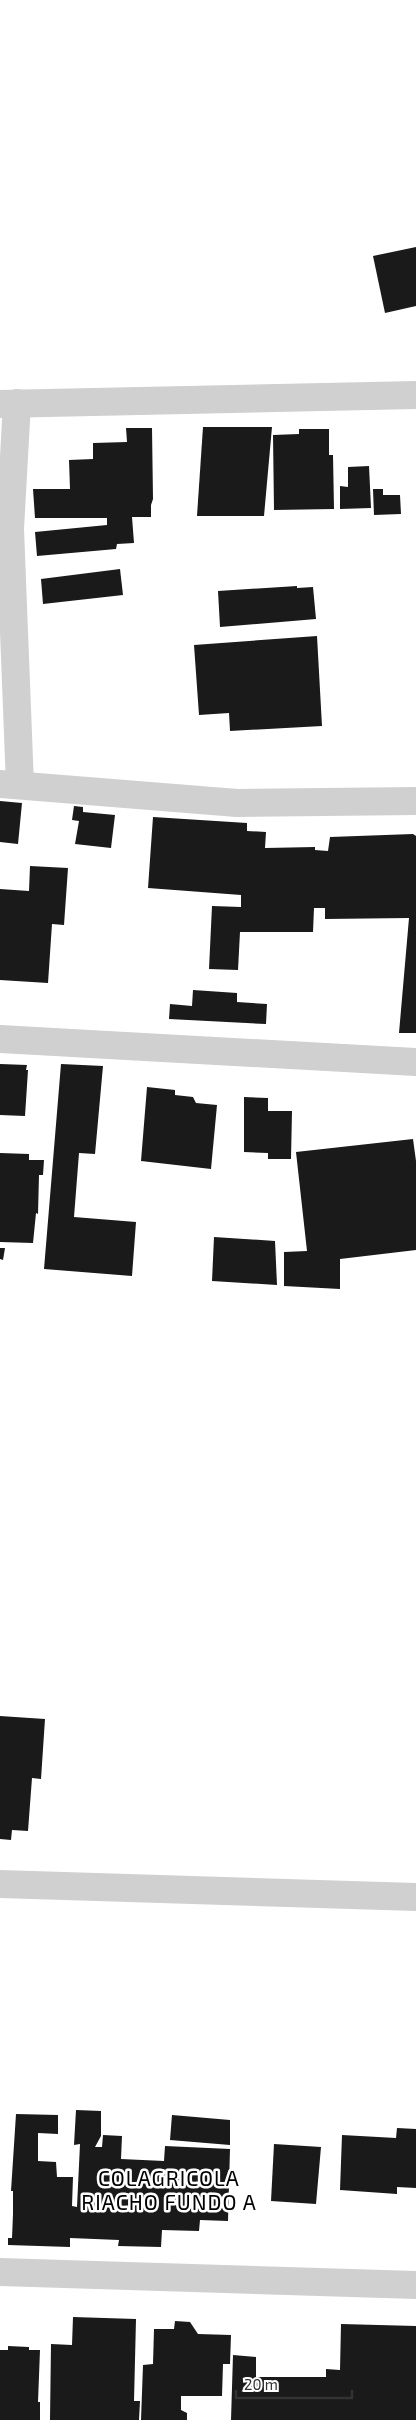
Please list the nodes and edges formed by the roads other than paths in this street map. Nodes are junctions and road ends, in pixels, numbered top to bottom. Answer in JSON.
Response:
{"nodes":[{"id":1,"x":416,"y":395,"type":"edge"},
{"id":2,"x":8,"y":403,"type":"edge"},
{"id":3,"x":5,"y":529,"type":"edge"},
{"id":4,"x":10,"y":784,"type":"edge"},
{"id":5,"x":416,"y":801,"type":"edge"},
{"id":6,"x":0,"y":1039,"type":"edge"},
{"id":7,"x":416,"y":1062,"type":"edge"},
{"id":8,"x":0,"y":1884,"type":"edge"},
{"id":9,"x":416,"y":1897,"type":"edge"},
{"id":10,"x":0,"y":2272,"type":"edge"},
{"id":11,"x":416,"y":2285,"type":"edge"}],
"edges":[{"from":1,"to":2,"type":"street"},
{"from":2,"to":3,"type":"street"},
{"from":3,"to":4,"type":"street"},
{"from":4,"to":5,"type":"street"},
{"from":6,"to":7,"type":"street"},
{"from":8,"to":9,"type":"street"},
{"from":10,"to":11,"type":"street"}]}
